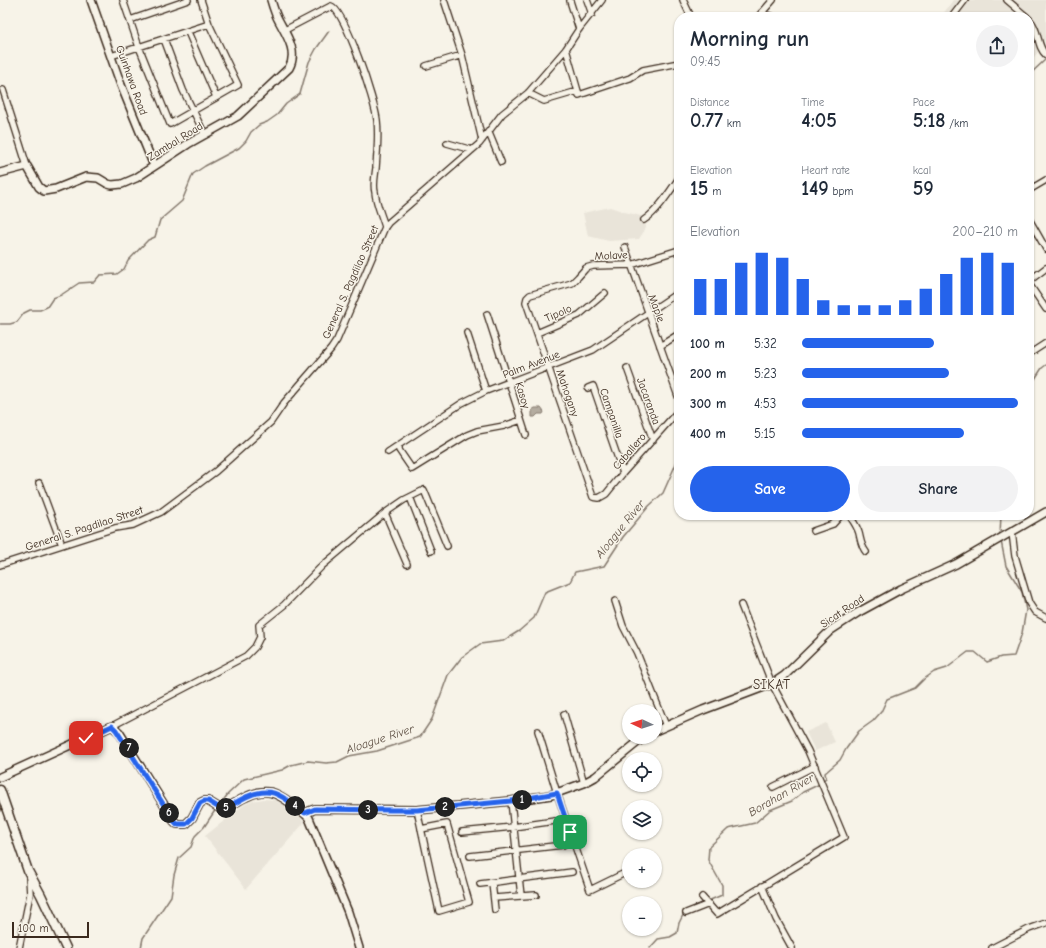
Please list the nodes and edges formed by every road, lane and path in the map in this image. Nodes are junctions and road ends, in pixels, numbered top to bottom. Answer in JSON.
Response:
{"nodes":[{"id":1,"x":91,"y":0,"type":"edge"},
{"id":2,"x":123,"y":0,"type":"edge"},
{"id":3,"x":188,"y":0,"type":"edge"},
{"id":4,"x":201,"y":0,"type":"edge"},
{"id":5,"x":271,"y":0,"type":"edge"},
{"id":6,"x":444,"y":0,"type":"edge"},
{"id":7,"x":587,"y":0,"type":"edge"},
{"id":8,"x":602,"y":0,"type":"edge"},
{"id":9,"x":683,"y":0,"type":"edge"},
{"id":10,"x":964,"y":0,"type":"edge"},
{"id":11,"x":1007,"y":0,"type":"edge"},
{"id":12,"x":570,"y":1,"type":"edge"},
{"id":13,"x":770,"y":1,"type":"edge"},
{"id":14,"x":689,"y":12,"type":"edge"},
{"id":15,"x":761,"y":12,"type":"edge"},
{"id":16,"x":956,"y":12,"type":"edge"},
{"id":17,"x":1021,"y":12,"type":"edge"},
{"id":18,"x":592,"y":14,"type":"junction"},
{"id":19,"x":130,"y":20,"type":"junction"},
{"id":20,"x":209,"y":24,"type":"junction"},
{"id":21,"x":1034,"y":25,"type":"edge"},
{"id":22,"x":579,"y":28,"type":"junction"},
{"id":23,"x":285,"y":30,"type":"junction"},
{"id":24,"x":188,"y":32,"type":"junction"},
{"id":25,"x":164,"y":39,"type":"junction"},
{"id":26,"x":139,"y":46,"type":"junction"},
{"id":27,"x":566,"y":49,"type":"junction"},
{"id":28,"x":1044,"y":53,"type":"edge"},
{"id":29,"x":462,"y":55,"type":"junction"},
{"id":30,"x":111,"y":56,"type":"junction"},
{"id":31,"x":674,"y":64,"type":"edge"},
{"id":32,"x":426,"y":66,"type":"dead end"},
{"id":33,"x":3,"y":90,"type":"dead end"},
{"id":34,"x":578,"y":91,"type":"junction"},
{"id":35,"x":528,"y":93,"type":"junction"},
{"id":36,"x":216,"y":97,"type":"junction"},
{"id":37,"x":192,"y":111,"type":"junction"},
{"id":38,"x":489,"y":133,"type":"junction"},
{"id":39,"x":205,"y":135,"type":"junction"},
{"id":40,"x":482,"y":140,"type":"junction"},
{"id":41,"x":447,"y":143,"type":"dead end"},
{"id":42,"x":472,"y":150,"type":"junction"},
{"id":43,"x":501,"y":162,"type":"dead end"},
{"id":44,"x":27,"y":166,"type":"junction"},
{"id":45,"x":154,"y":166,"type":"junction"},
{"id":46,"x":0,"y":173,"type":"edge"},
{"id":47,"x":1046,"y":181,"type":"edge"},
{"id":48,"x":674,"y":185,"type":"edge"},
{"id":49,"x":1034,"y":187,"type":"edge"},
{"id":50,"x":644,"y":220,"type":"dead end"},
{"id":51,"x":385,"y":227,"type":"junction"},
{"id":52,"x":1034,"y":228,"type":"edge"},
{"id":53,"x":624,"y":247,"type":"dead end"},
{"id":54,"x":1046,"y":249,"type":"edge"},
{"id":55,"x":674,"y":252,"type":"edge"},
{"id":56,"x":631,"y":265,"type":"junction"},
{"id":57,"x":1046,"y":268,"type":"edge"},
{"id":58,"x":1034,"y":278,"type":"edge"},
{"id":59,"x":1034,"y":290,"type":"edge"},
{"id":60,"x":605,"y":293,"type":"dead end"},
{"id":61,"x":674,"y":295,"type":"edge"},
{"id":62,"x":527,"y":298,"type":"joint"},
{"id":63,"x":1046,"y":309,"type":"edge"},
{"id":64,"x":648,"y":312,"type":"junction"},
{"id":65,"x":487,"y":314,"type":"dead end"},
{"id":66,"x":467,"y":333,"type":"dead end"},
{"id":67,"x":537,"y":333,"type":"junction"},
{"id":68,"x":674,"y":337,"type":"edge"},
{"id":69,"x":1046,"y":343,"type":"edge"},
{"id":70,"x":660,"y":346,"type":"junction"},
{"id":71,"x":1034,"y":351,"type":"edge"},
{"id":72,"x":548,"y":368,"type":"junction"},
{"id":73,"x":627,"y":368,"type":"dead end"},
{"id":74,"x":509,"y":382,"type":"junction"},
{"id":75,"x":674,"y":385,"type":"edge"},
{"id":76,"x":588,"y":388,"type":"dead end"},
{"id":77,"x":486,"y":392,"type":"junction"},
{"id":78,"x":674,"y":416,"type":"edge"},
{"id":79,"x":521,"y":420,"type":"junction"},
{"id":80,"x":526,"y":435,"type":"dead end"},
{"id":81,"x":653,"y":440,"type":"junction"},
{"id":82,"x":399,"y":445,"type":"junction"},
{"id":83,"x":388,"y":452,"type":"dead end"},
{"id":84,"x":623,"y":473,"type":"junction"},
{"id":85,"x":40,"y":483,"type":"dead end"},
{"id":86,"x":592,"y":495,"type":"joint"},
{"id":87,"x":410,"y":497,"type":"junction"},
{"id":88,"x":1046,"y":512,"type":"edge"},
{"id":89,"x":384,"y":513,"type":"junction"},
{"id":90,"x":1034,"y":519,"type":"edge"},
{"id":91,"x":837,"y":520,"type":"edge"},
{"id":92,"x":853,"y":520,"type":"edge"},
{"id":93,"x":1032,"y":520,"type":"edge"},
{"id":94,"x":812,"y":531,"type":"dead end"},
{"id":95,"x":1012,"y":532,"type":"junction"},
{"id":96,"x":62,"y":545,"type":"junction"},
{"id":97,"x":447,"y":546,"type":"dead end"},
{"id":98,"x":431,"y":551,"type":"dead end"},
{"id":99,"x":866,"y":552,"type":"dead end"},
{"id":100,"x":407,"y":564,"type":"dead end"},
{"id":101,"x":0,"y":565,"type":"edge"},
{"id":102,"x":615,"y":601,"type":"dead end"},
{"id":103,"x":741,"y":605,"type":"dead end"},
{"id":104,"x":1046,"y":618,"type":"edge"},
{"id":105,"x":772,"y":684,"type":"junction"},
{"id":106,"x":564,"y":714,"type":"dead end"},
{"id":107,"x":112,"y":726,"type":"junction"},
{"id":108,"x":666,"y":726,"type":"junction"},
{"id":109,"x":662,"y":728,"type":"edge"},
{"id":110,"x":538,"y":731,"type":"dead end"},
{"id":111,"x":635,"y":744,"type":"edge"},
{"id":112,"x":815,"y":766,"type":"junction"},
{"id":113,"x":0,"y":777,"type":"edge"},
{"id":114,"x":584,"y":783,"type":"junction"},
{"id":115,"x":773,"y":786,"type":"dead end"},
{"id":116,"x":0,"y":792,"type":"edge"},
{"id":117,"x":557,"y":793,"type":"junction"},
{"id":118,"x":511,"y":801,"type":"junction"},
{"id":119,"x":417,"y":810,"type":"junction"},
{"id":120,"x":305,"y":813,"type":"junction"},
{"id":121,"x":555,"y":821,"type":"dead end"},
{"id":122,"x":513,"y":827,"type":"junction"},
{"id":123,"x":421,"y":829,"type":"junction"},
{"id":124,"x":462,"y":832,"type":"dead end"},
{"id":125,"x":563,"y":845,"type":"dead end"},
{"id":126,"x":516,"y":851,"type":"junction"},
{"id":127,"x":470,"y":856,"type":"dead end"},
{"id":128,"x":28,"y":871,"type":"junction"},
{"id":129,"x":572,"y":872,"type":"dead end"},
{"id":130,"x":622,"y":874,"type":"edge"},
{"id":131,"x":519,"y":879,"type":"junction"},
{"id":132,"x":492,"y":882,"type":"junction"},
{"id":133,"x":480,"y":884,"type":"dead end"},
{"id":134,"x":762,"y":886,"type":"junction"},
{"id":135,"x":536,"y":895,"type":"dead end"},
{"id":136,"x":521,"y":896,"type":"junction"},
{"id":137,"x":702,"y":897,"type":"dead end"},
{"id":138,"x":494,"y":898,"type":"junction"},
{"id":139,"x":709,"y":904,"type":"junction"},
{"id":140,"x":496,"y":910,"type":"dead end"},
{"id":141,"x":686,"y":913,"type":"dead end"},
{"id":142,"x":1046,"y":923,"type":"edge"},
{"id":143,"x":18,"y":948,"type":"edge"},
{"id":144,"x":66,"y":948,"type":"edge"},
{"id":145,"x":359,"y":948,"type":"edge"},
{"id":146,"x":792,"y":948,"type":"edge"},
{"id":147,"x":992,"y":948,"type":"edge"}],
"edges":[{"from":1,"to":30,"type":"street","name":"Guinhawa Road"},
{"from":2,"to":19,"type":"street"},
{"from":3,"to":19,"type":"street"},
{"from":4,"to":20,"type":"street"},
{"from":5,"to":23,"type":"street","name":"Zambal Road"},
{"from":6,"to":29,"type":"street"},
{"from":7,"to":18,"type":"street"},
{"from":8,"to":18,"type":"street","name":"General S. Pagdilao Street"},
{"from":9,"to":14,"type":"street"},
{"from":10,"to":16,"type":"street"},
{"from":11,"to":17,"type":"street"},
{"from":12,"to":22,"type":"street"},
{"from":13,"to":15,"type":"street"},
{"from":18,"to":22,"type":"street","name":"General S. Pagdilao Street"},
{"from":19,"to":26,"type":"street"},
{"from":20,"to":24,"type":"street"},
{"from":20,"to":36,"type":"street"},
{"from":21,"to":28,"type":"street"},
{"from":22,"to":27,"type":"street","name":"General S. Pagdilao Street"},
{"from":23,"to":39,"type":"street","name":"Zambal Road"},
{"from":23,"to":51,"type":"street"},
{"from":24,"to":25,"type":"street"},
{"from":24,"to":36,"type":"street"},
{"from":25,"to":26,"type":"street"},
{"from":25,"to":37,"type":"street"},
{"from":26,"to":30,"type":"street"},
{"from":26,"to":37,"type":"street"},
{"from":27,"to":34,"type":"street"},
{"from":27,"to":35,"type":"street","name":"General S. Pagdilao Street"},
{"from":29,"to":32,"type":"street"},
{"from":29,"to":40,"type":"street"},
{"from":30,"to":45,"type":"street","name":"Guinhawa Road"},
{"from":31,"to":34,"type":"street"},
{"from":33,"to":44,"type":"street"},
{"from":34,"to":35,"type":"street"},
{"from":35,"to":38,"type":"street","name":"General S. Pagdilao Street"},
{"from":36,"to":37,"type":"street"},
{"from":37,"to":39,"type":"street"},
{"from":38,"to":40,"type":"street","name":"General S. Pagdilao Street"},
{"from":38,"to":43,"type":"street"},
{"from":39,"to":45,"type":"street","name":"Zambal Road"},
{"from":40,"to":42,"type":"street","name":"General S. Pagdilao Street"},
{"from":41,"to":42,"type":"street"},
{"from":42,"to":51,"type":"street","name":"General S. Pagdilao Street"},
{"from":44,"to":45,"type":"street","name":"Zambal Road"},
{"from":44,"to":46,"type":"street"},
{"from":47,"to":49,"type":"street"},
{"from":48,"to":50,"type":"street"},
{"from":51,"to":96,"type":"street","name":"General S. Pagdilao Street"},
{"from":52,"to":54,"type":"street"},
{"from":53,"to":56,"type":"street","name":"Maple"},
{"from":55,"to":56,"type":"street","name":"Molave"},
{"from":56,"to":62,"type":"street","name":"Molave"},
{"from":56,"to":64,"type":"street","name":"Maple"},
{"from":57,"to":58,"type":"street"},
{"from":59,"to":63,"type":"street"},
{"from":60,"to":67,"type":"street","name":"Tipolo"},
{"from":61,"to":64,"type":"street","name":"Palm Avenue"},
{"from":62,"to":67,"type":"street","name":"Mahogany"},
{"from":64,"to":70,"type":"street","name":"Maple"},
{"from":64,"to":72,"type":"street","name":"Palm Avenue"},
{"from":65,"to":74,"type":"street","name":"Kasoy"},
{"from":66,"to":77,"type":"street"},
{"from":67,"to":72,"type":"street","name":"Mahogany"},
{"from":68,"to":70,"type":"street"},
{"from":69,"to":71,"type":"street"},
{"from":70,"to":75,"type":"street","name":"Maple"},
{"from":72,"to":74,"type":"street","name":"Palm Avenue"},
{"from":72,"to":86,"type":"street","name":"Mahogany"},
{"from":73,"to":81,"type":"street","name":"Jacaranda"},
{"from":74,"to":77,"type":"street","name":"Palm Avenue"},
{"from":74,"to":79,"type":"street","name":"Kasoy"},
{"from":76,"to":84,"type":"street","name":"Campanilla"},
{"from":77,"to":82,"type":"street","name":"Palm Avenue"},
{"from":78,"to":81,"type":"street","name":"Caballero"},
{"from":79,"to":80,"type":"street","name":"Kasoy"},
{"from":79,"to":82,"type":"street"},
{"from":81,"to":84,"type":"street","name":"Caballero"},
{"from":82,"to":83,"type":"street","name":"Palm Avenue"},
{"from":84,"to":86,"type":"street","name":"Caballero"},
{"from":85,"to":96,"type":"street"},
{"from":87,"to":89,"type":"street"},
{"from":87,"to":97,"type":"street"},
{"from":87,"to":98,"type":"street"},
{"from":88,"to":90,"type":"street","name":"Sicat Road"},
{"from":89,"to":100,"type":"street"},
{"from":89,"to":107,"type":"street"},
{"from":91,"to":94,"type":"street"},
{"from":92,"to":99,"type":"street"},
{"from":93,"to":95,"type":"street","name":"Sicat Road"},
{"from":95,"to":104,"type":"street"},
{"from":95,"to":105,"type":"street","name":"Sicat Road"},
{"from":96,"to":101,"type":"street","name":"General S. Pagdilao Street"},
{"from":102,"to":108,"type":"street"},
{"from":103,"to":105,"type":"street"},
{"from":105,"to":108,"type":"street","name":"Sicat Road"},
{"from":105,"to":112,"type":"street"},
{"from":106,"to":114,"type":"street"},
{"from":107,"to":113,"type":"street"},
{"from":107,"to":120,"type":"street"},
{"from":108,"to":109,"type":"street","name":"Sicat Road"},
{"from":110,"to":117,"type":"street"},
{"from":111,"to":114,"type":"street"},
{"from":112,"to":115,"type":"street"},
{"from":112,"to":134,"type":"street"},
{"from":114,"to":117,"type":"street"},
{"from":116,"to":128,"type":"main road"},
{"from":117,"to":118,"type":"street"},
{"from":117,"to":130,"type":"street"},
{"from":118,"to":119,"type":"street"},
{"from":118,"to":122,"type":"street"},
{"from":119,"to":120,"type":"street"},
{"from":119,"to":123,"type":"street"},
{"from":120,"to":145,"type":"street"},
{"from":121,"to":122,"type":"street"},
{"from":122,"to":124,"type":"street"},
{"from":122,"to":126,"type":"street"},
{"from":123,"to":123,"type":"street"},
{"from":125,"to":126,"type":"street"},
{"from":126,"to":127,"type":"street"},
{"from":126,"to":131,"type":"street"},
{"from":128,"to":143,"type":"street"},
{"from":128,"to":144,"type":"main road"},
{"from":129,"to":131,"type":"street"},
{"from":131,"to":132,"type":"street"},
{"from":131,"to":136,"type":"street"},
{"from":132,"to":133,"type":"street"},
{"from":132,"to":138,"type":"street"},
{"from":134,"to":139,"type":"street"},
{"from":134,"to":146,"type":"street"},
{"from":135,"to":136,"type":"street"},
{"from":136,"to":138,"type":"street"},
{"from":137,"to":139,"type":"street"},
{"from":138,"to":140,"type":"street"},
{"from":139,"to":141,"type":"street"},
{"from":142,"to":147,"type":"street"}]}
